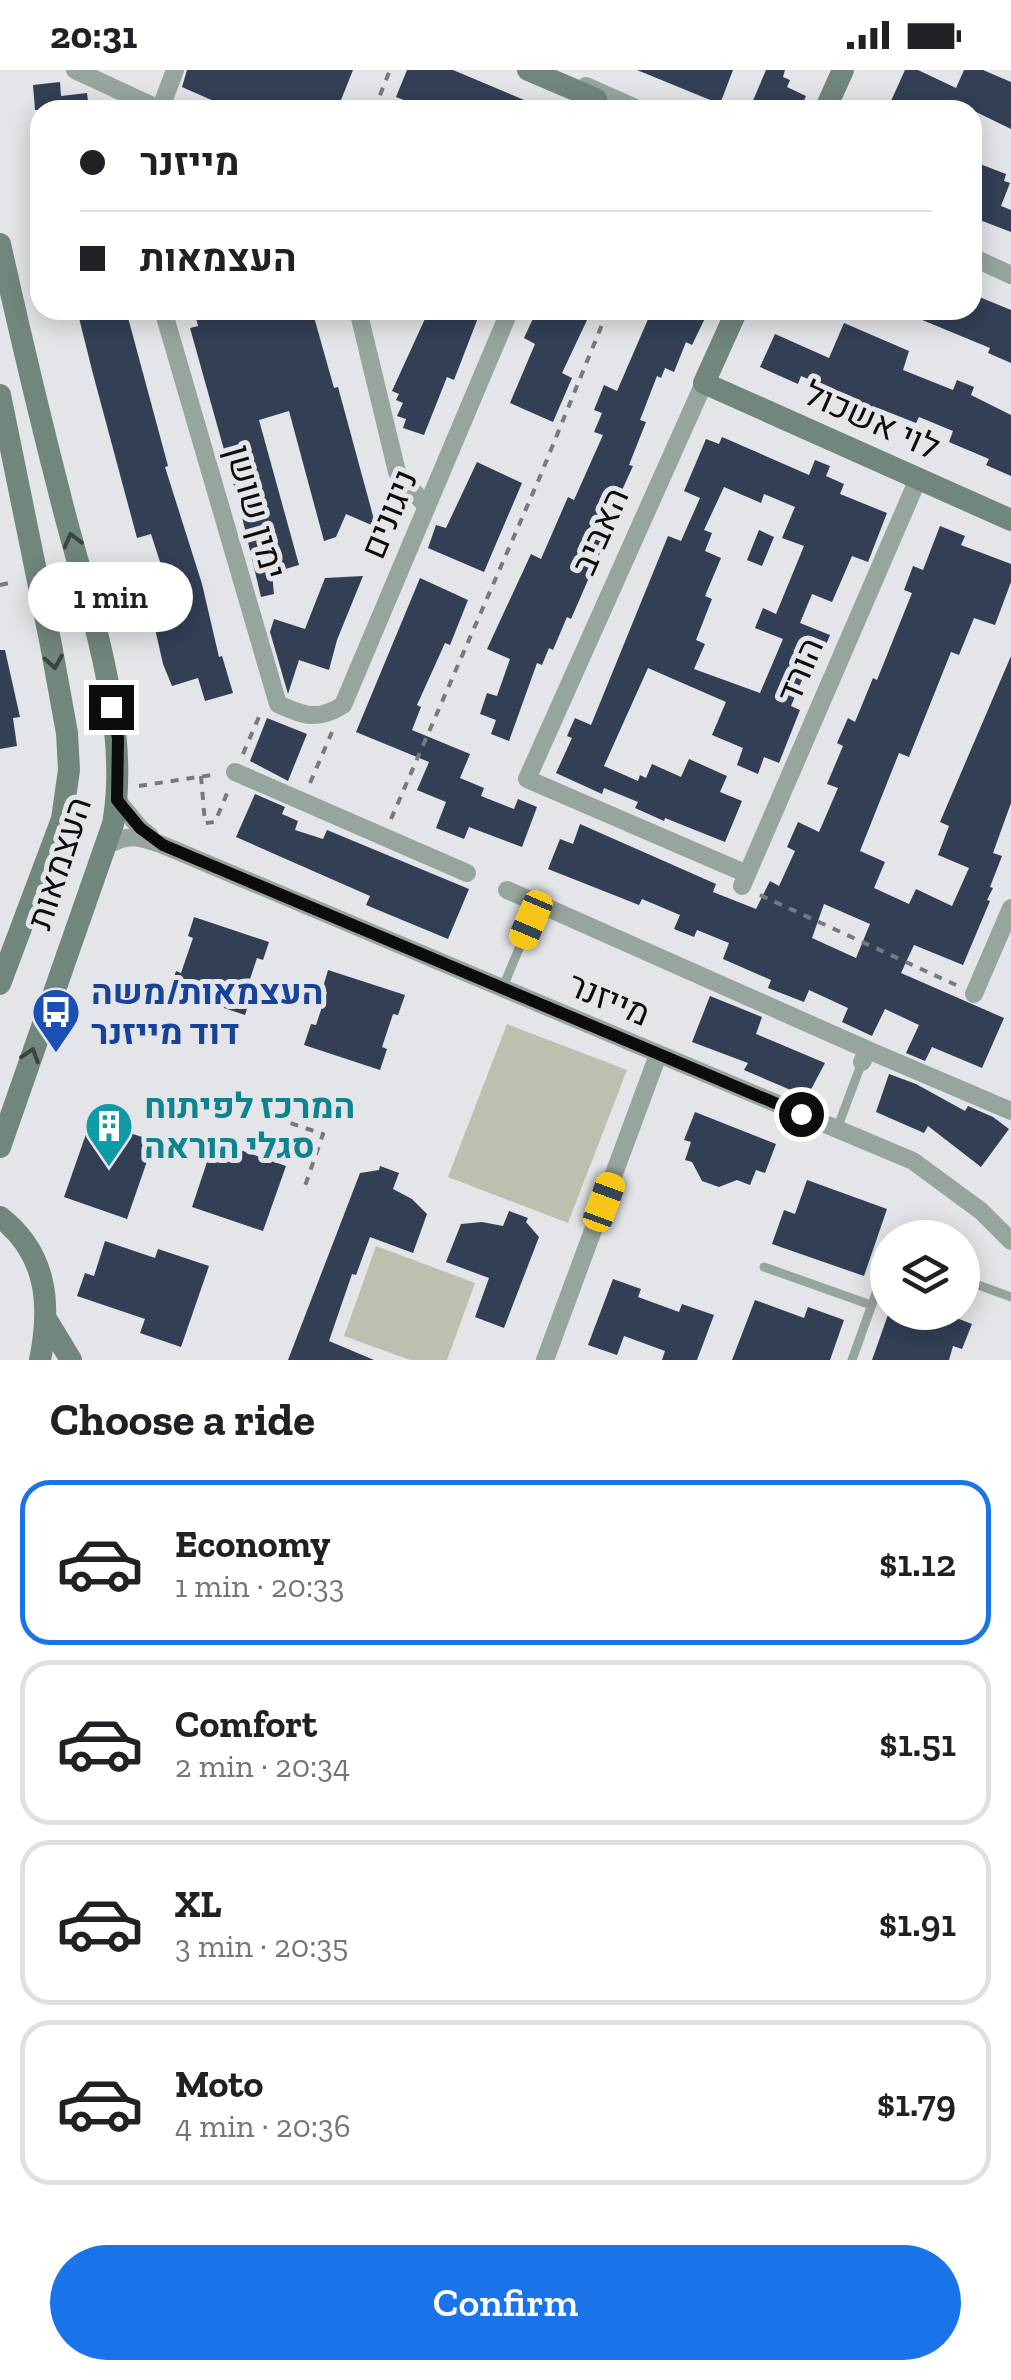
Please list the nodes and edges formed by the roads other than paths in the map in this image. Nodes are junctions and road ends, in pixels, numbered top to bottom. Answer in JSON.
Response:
{"nodes":[{"id":1,"x":75,"y":70,"type":"edge"},
{"id":2,"x":176,"y":70,"type":"edge"},
{"id":3,"x":528,"y":70,"type":"edge"},
{"id":4,"x":550,"y":70,"type":"edge"},
{"id":5,"x":842,"y":70,"type":"edge"},
{"id":6,"x":139,"y":100,"type":"edge"},
{"id":7,"x":164,"y":100,"type":"edge"},
{"id":8,"x":585,"y":100,"type":"edge"},
{"id":9,"x":618,"y":100,"type":"edge"},
{"id":10,"x":829,"y":100,"type":"edge"},
{"id":11,"x":0,"y":244,"type":"edge"},
{"id":12,"x":982,"y":261,"type":"edge"},
{"id":13,"x":1011,"y":274,"type":"edge"},
{"id":14,"x":166,"y":320,"type":"edge"},
{"id":15,"x":360,"y":320,"type":"edge"},
{"id":16,"x":506,"y":320,"type":"edge"},
{"id":17,"x":732,"y":320,"type":"edge"},
{"id":18,"x":704,"y":383,"type":"junction"},
{"id":19,"x":0,"y":395,"type":"edge"},
{"id":20,"x":4,"y":427,"type":"edge"},
{"id":21,"x":918,"y":478,"type":"junction"},
{"id":22,"x":427,"y":507,"type":"junction"},
{"id":23,"x":1011,"y":520,"type":"edge"},
{"id":24,"x":305,"y":717,"type":"joint"},
{"id":25,"x":236,"y":772,"type":"road end"},
{"id":26,"x":118,"y":795,"type":"junction"},
{"id":27,"x":163,"y":845,"type":"junction"},
{"id":28,"x":104,"y":847,"type":"junction"},
{"id":29,"x":467,"y":873,"type":"dead end"},
{"id":30,"x":745,"y":880,"type":"joint"},
{"id":31,"x":507,"y":890,"type":"dead end"},
{"id":32,"x":1011,"y":908,"type":"edge"},
{"id":33,"x":535,"y":912,"type":"junction"},
{"id":34,"x":0,"y":984,"type":"edge"},
{"id":35,"x":502,"y":990,"type":"junction"},
{"id":36,"x":974,"y":994,"type":"road end"},
{"id":37,"x":658,"y":1055,"type":"junction"},
{"id":38,"x":865,"y":1056,"type":"junction"},
{"id":39,"x":1011,"y":1111,"type":"edge"},
{"id":40,"x":837,"y":1129,"type":"junction"},
{"id":41,"x":0,"y":1147,"type":"edge"},
{"id":42,"x":0,"y":1218,"type":"edge"},
{"id":43,"x":1011,"y":1240,"type":"edge"},
{"id":44,"x":764,"y":1266,"type":"dead end"},
{"id":45,"x":980,"y":1286,"type":"edge"},
{"id":46,"x":1011,"y":1297,"type":"edge"},
{"id":47,"x":870,"y":1305,"type":"edge"},
{"id":48,"x":870,"y":1308,"type":"edge"},
{"id":49,"x":48,"y":1322,"type":"junction"},
{"id":50,"x":40,"y":1360,"type":"edge"},
{"id":51,"x":71,"y":1360,"type":"edge"},
{"id":52,"x":545,"y":1360,"type":"edge"},
{"id":53,"x":852,"y":1360,"type":"edge"}],
"edges":[{"from":1,"to":6,"type":"street"},
{"from":2,"to":7,"type":"street"},
{"from":3,"to":8,"type":"main road"},
{"from":4,"to":9,"type":"street"},
{"from":5,"to":10,"type":"main road"},
{"from":26,"to":11,"type":"main road","name":"העצמאות","one_way":true},
{"from":12,"to":13,"type":"street"},
{"from":14,"to":24,"type":"street","name":"ימין שושן"},
{"from":15,"to":22,"type":"street"},
{"from":16,"to":22,"type":"street","name":"ניגונים"},
{"from":17,"to":18,"type":"main road","name":"האביב"},
{"from":18,"to":21,"type":"main road","name":"לוי אשכול"},
{"from":18,"to":30,"type":"street","name":"האביב"},
{"from":19,"to":20,"type":"main road","name":"העצמאות"},
{"from":20,"to":34,"type":"main road","name":"העצמאות","one_way":true},
{"from":21,"to":23,"type":"main road","name":"לוי אשכול"},
{"from":21,"to":30,"type":"street","name":"הורד"},
{"from":22,"to":24,"type":"street","name":"ניגונים"},
{"from":25,"to":29,"type":"street"},
{"from":26,"to":27,"type":"street","name":"מייזנר"},
{"from":26,"to":28,"type":"main road","name":"העצמאות"},
{"from":27,"to":28,"type":"street","name":"מייזנר"},
{"from":27,"to":35,"type":"street","name":"מייזנר"},
{"from":41,"to":28,"type":"main road","name":"העצמאות","one_way":true},
{"from":31,"to":33,"type":"street","name":"מייזנר"},
{"from":32,"to":36,"type":"street"},
{"from":33,"to":35,"type":"lane"},
{"from":33,"to":38,"type":"street","name":"מייזנר"},
{"from":35,"to":37,"type":"street","name":"מייזנר"},
{"from":37,"to":40,"type":"street","name":"מייזנר"},
{"from":37,"to":52,"type":"street"},
{"from":38,"to":39,"type":"street","name":"מייזנר"},
{"from":38,"to":40,"type":"lane"},
{"from":40,"to":43,"type":"street","name":"מייזנר"},
{"from":42,"to":49,"type":"main road"},
{"from":44,"to":47,"type":"lane"},
{"from":45,"to":46,"type":"lane"},
{"from":48,"to":53,"type":"lane"},
{"from":49,"to":50,"type":"main road"},
{"from":49,"to":51,"type":"main road"}]}
